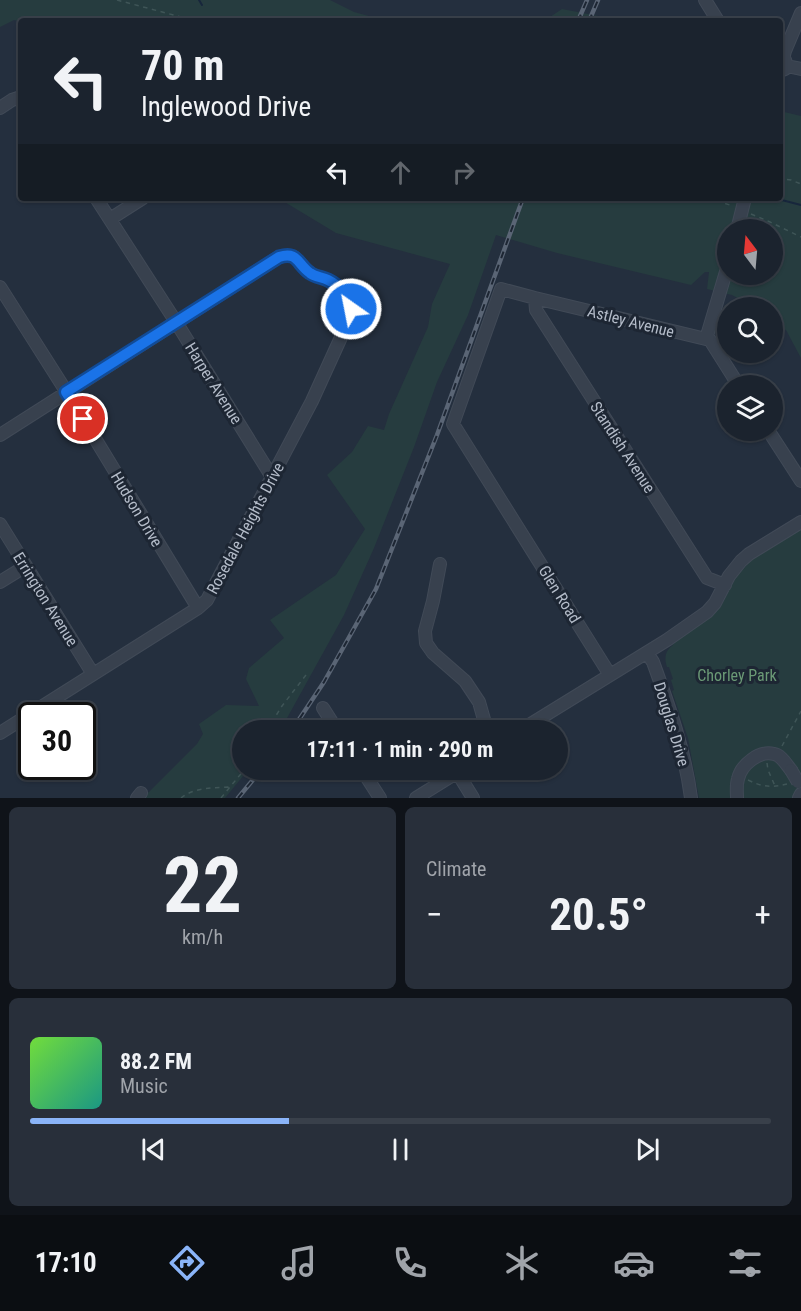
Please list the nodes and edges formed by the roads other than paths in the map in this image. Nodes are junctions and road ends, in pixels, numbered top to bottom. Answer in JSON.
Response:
{"nodes":[{"id":1,"x":705,"y":0,"type":"edge"},
{"id":2,"x":801,"y":13,"type":"edge"},
{"id":3,"x":716,"y":18,"type":"edge"},
{"id":4,"x":783,"y":64,"type":"edge"},
{"id":5,"x":801,"y":69,"type":"edge"},
{"id":6,"x":18,"y":99,"type":"edge"},
{"id":7,"x":0,"y":108,"type":"edge"},
{"id":8,"x":98,"y":201,"type":"edge"},
{"id":9,"x":137,"y":201,"type":"edge"},
{"id":10,"x":741,"y":203,"type":"edge"},
{"id":11,"x":110,"y":219,"type":"junction"},
{"id":12,"x":739,"y":219,"type":"edge"},
{"id":13,"x":723,"y":285,"type":"edge"},
{"id":14,"x":0,"y":287,"type":"edge"},
{"id":15,"x":535,"y":298,"type":"junction"},
{"id":16,"x":176,"y":322,"type":"junction"},
{"id":17,"x":706,"y":339,"type":"junction"},
{"id":18,"x":732,"y":375,"type":"edge"},
{"id":19,"x":66,"y":392,"type":"junction"},
{"id":20,"x":453,"y":424,"type":"joint"},
{"id":21,"x":0,"y":435,"type":"edge"},
{"id":22,"x":775,"y":441,"type":"edge"},
{"id":23,"x":272,"y":477,"type":"junction"},
{"id":24,"x":801,"y":481,"type":"edge"},
{"id":25,"x":801,"y":522,"type":"edge"},
{"id":26,"x":0,"y":524,"type":"edge"},
{"id":27,"x":440,"y":564,"type":"dead end"},
{"id":28,"x":26,"y":566,"type":"junction"},
{"id":29,"x":0,"y":582,"type":"edge"},
{"id":30,"x":724,"y":585,"type":"junction"},
{"id":31,"x":198,"y":608,"type":"junction"},
{"id":32,"x":647,"y":653,"type":"junction"},
{"id":33,"x":93,"y":674,"type":"junction"},
{"id":34,"x":610,"y":675,"type":"junction"},
{"id":35,"x":323,"y":708,"type":"dead end"},
{"id":36,"x":331,"y":720,"type":"edge"},
{"id":37,"x":484,"y":720,"type":"edge"},
{"id":38,"x":537,"y":720,"type":"edge"},
{"id":39,"x":0,"y":733,"type":"edge"},
{"id":40,"x":368,"y":780,"type":"edge"},
{"id":41,"x":445,"y":780,"type":"edge"},
{"id":42,"x":464,"y":780,"type":"edge"},
{"id":43,"x":797,"y":783,"type":"edge"},
{"id":44,"x":380,"y":798,"type":"edge"},
{"id":45,"x":416,"y":798,"type":"edge"},
{"id":46,"x":473,"y":798,"type":"edge"},
{"id":47,"x":691,"y":798,"type":"edge"},
{"id":48,"x":737,"y":798,"type":"edge"},
{"id":49,"x":798,"y":798,"type":"edge"}],
"edges":[{"from":1,"to":3,"type":"street"},
{"from":2,"to":4,"type":"street"},
{"from":4,"to":5,"type":"street"},
{"from":6,"to":7,"type":"street"},
{"from":8,"to":11,"type":"street","name":"Harper Avenue"},
{"from":9,"to":11,"type":"street"},
{"from":10,"to":12,"type":"street","bridge":true},
{"from":11,"to":16,"type":"street","name":"Harper Avenue"},
{"from":13,"to":17,"type":"street"},
{"from":14,"to":19,"type":"street","name":"Hudson Drive"},
{"from":15,"to":17,"type":"street","name":"Astley Avenue"},
{"from":15,"to":20,"type":"street","name":"Astley Avenue"},
{"from":15,"to":30,"type":"street","name":"Standish Avenue"},
{"from":16,"to":19,"type":"street"},
{"from":16,"to":23,"type":"street","name":"Harper Avenue"},
{"from":16,"to":23,"type":"street","name":"Rosedale Heights Drive"},
{"from":17,"to":18,"type":"street"},
{"from":19,"to":21,"type":"street"},
{"from":19,"to":31,"type":"street","name":"Hudson Drive"},
{"from":20,"to":34,"type":"street","name":"Glen Road"},
{"from":22,"to":24,"type":"street"},
{"from":23,"to":31,"type":"street","name":"Rosedale Heights Drive"},
{"from":25,"to":30,"type":"street"},
{"from":26,"to":28,"type":"street","name":"Errington Avenue"},
{"from":27,"to":37,"type":"street"},
{"from":28,"to":29,"type":"street"},
{"from":28,"to":33,"type":"street","name":"Errington Avenue"},
{"from":30,"to":32,"type":"street"},
{"from":31,"to":33,"type":"street","name":"Rosedale Heights Drive"},
{"from":32,"to":34,"type":"street"},
{"from":32,"to":47,"type":"street","name":"Douglas Drive"},
{"from":33,"to":39,"type":"street","name":"Rosedale Heights Drive"},
{"from":34,"to":38,"type":"street"},
{"from":35,"to":36,"type":"street"},
{"from":40,"to":44,"type":"street"},
{"from":41,"to":45,"type":"street"},
{"from":42,"to":46,"type":"street"},
{"from":43,"to":48,"type":"street"},
{"from":43,"to":49,"type":"street"}]}
